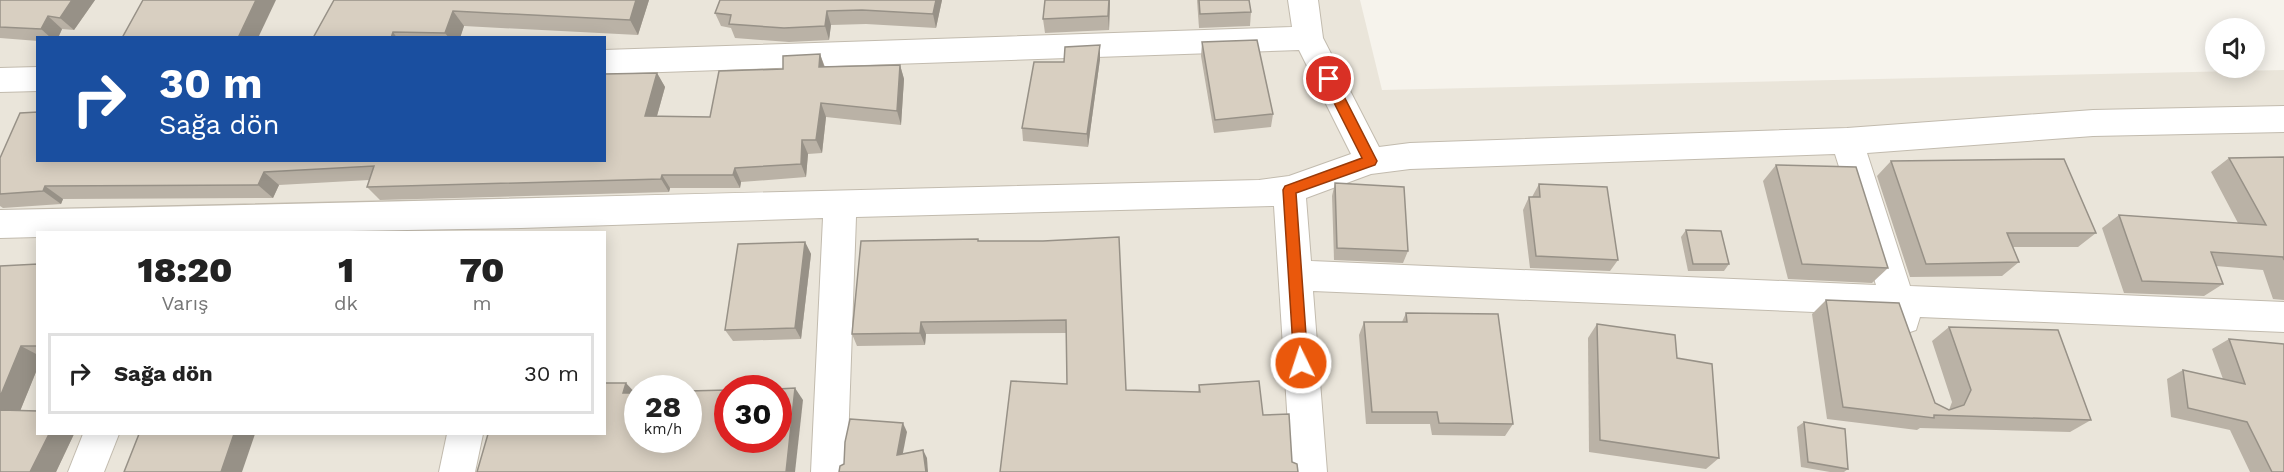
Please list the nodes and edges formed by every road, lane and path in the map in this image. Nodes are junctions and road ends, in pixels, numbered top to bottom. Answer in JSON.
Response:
{"nodes":[{"id":1,"x":1304,"y":0,"type":"edge"},
{"id":2,"x":1308,"y":38,"type":"junction"},
{"id":3,"x":606,"y":62,"type":"edge"},
{"id":4,"x":36,"y":79,"type":"edge"},
{"id":5,"x":0,"y":80,"type":"edge"},
{"id":6,"x":2279,"y":128,"type":"edge"},
{"id":7,"x":1847,"y":141,"type":"junction"},
{"id":8,"x":1370,"y":161,"type":"junction"},
{"id":9,"x":1289,"y":190,"type":"junction"},
{"id":10,"x":840,"y":205,"type":"junction"},
{"id":11,"x":518,"y":223,"type":"edge"},
{"id":12,"x":0,"y":224,"type":"edge"},
{"id":13,"x":185,"y":227,"type":"edge"},
{"id":14,"x":1294,"y":275,"type":"junction"},
{"id":15,"x":1897,"y":299,"type":"junction"},
{"id":16,"x":2284,"y":317,"type":"edge"},
{"id":17,"x":1915,"y":351,"type":"edge"},
{"id":18,"x":101,"y":435,"type":"edge"},
{"id":19,"x":465,"y":435,"type":"edge"},
{"id":20,"x":86,"y":472,"type":"edge"},
{"id":21,"x":457,"y":472,"type":"edge"},
{"id":22,"x":830,"y":472,"type":"edge"},
{"id":23,"x":1310,"y":472,"type":"edge"}],
"edges":[{"from":1,"to":2,"type":"street"},
{"from":2,"to":3,"type":"street"},
{"from":2,"to":8,"type":"street"},
{"from":4,"to":5,"type":"street"},
{"from":6,"to":7,"type":"street"},
{"from":7,"to":8,"type":"street"},
{"from":7,"to":15,"type":"street"},
{"from":8,"to":9,"type":"street"},
{"from":9,"to":10,"type":"street"},
{"from":9,"to":14,"type":"street"},
{"from":10,"to":11,"type":"street"},
{"from":10,"to":22,"type":"street"},
{"from":11,"to":13,"type":"street"},
{"from":12,"to":13,"type":"street"},
{"from":14,"to":15,"type":"street"},
{"from":14,"to":23,"type":"street"},
{"from":15,"to":16,"type":"street"},
{"from":15,"to":17,"type":"street"},
{"from":18,"to":20,"type":"street"},
{"from":19,"to":21,"type":"street"}]}
